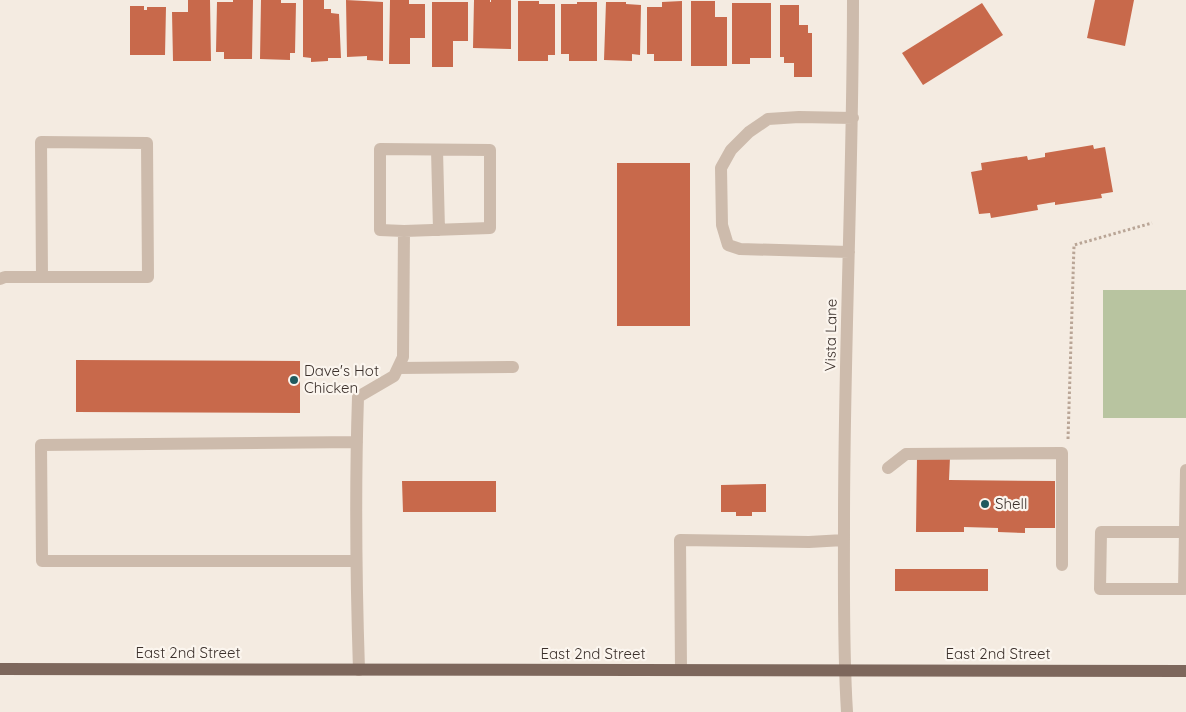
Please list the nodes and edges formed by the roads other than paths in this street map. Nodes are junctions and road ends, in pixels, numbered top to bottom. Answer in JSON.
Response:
{"nodes":[{"id":1,"x":853,"y":0,"type":"edge"},
{"id":2,"x":853,"y":118,"type":"junction"},
{"id":3,"x":437,"y":150,"type":"junction"},
{"id":4,"x":439,"y":230,"type":"junction"},
{"id":5,"x":404,"y":231,"type":"junction"},
{"id":6,"x":849,"y":252,"type":"junction"},
{"id":7,"x":42,"y":278,"type":"junction"},
{"id":8,"x":0,"y":279,"type":"edge"},
{"id":9,"x":513,"y":367,"type":"dead end"},
{"id":10,"x":398,"y":368,"type":"junction"},
{"id":11,"x":357,"y":442,"type":"junction"},
{"id":12,"x":888,"y":468,"type":"dead end"},
{"id":13,"x":1186,"y":470,"type":"edge"},
{"id":14,"x":1185,"y":532,"type":"junction"},
{"id":15,"x":844,"y":540,"type":"junction"},
{"id":16,"x":356,"y":561,"type":"junction"},
{"id":17,"x":1062,"y":565,"type":"dead end"},
{"id":18,"x":1185,"y":590,"type":"edge"},
{"id":19,"x":0,"y":669,"type":"edge"},
{"id":20,"x":360,"y":670,"type":"junction"},
{"id":21,"x":681,"y":670,"type":"junction"},
{"id":22,"x":844,"y":670,"type":"junction"},
{"id":23,"x":1186,"y":671,"type":"edge"},
{"id":24,"x":847,"y":712,"type":"edge"}],
"edges":[{"from":1,"to":2,"type":"street","name":"Vista Lane"},
{"from":2,"to":6,"type":"street","name":"Vista Lane"},
{"from":2,"to":6,"type":"street"},
{"from":3,"to":4,"type":"street"},
{"from":3,"to":4,"type":"street"},
{"from":3,"to":5,"type":"street"},
{"from":4,"to":5,"type":"street"},
{"from":5,"to":10,"type":"street"},
{"from":6,"to":15,"type":"street","name":"Vista Lane"},
{"from":7,"to":7,"type":"street"},
{"from":7,"to":8,"type":"street"},
{"from":9,"to":10,"type":"street"},
{"from":10,"to":11,"type":"street"},
{"from":11,"to":16,"type":"street"},
{"from":11,"to":16,"type":"street"},
{"from":12,"to":17,"type":"street"},
{"from":13,"to":14,"type":"street"},
{"from":14,"to":18,"type":"street"},
{"from":14,"to":18,"type":"street"},
{"from":15,"to":21,"type":"street"},
{"from":15,"to":22,"type":"street","name":"Vista Lane"},
{"from":16,"to":20,"type":"street"},
{"from":19,"to":20,"type":"main road","name":"East 2nd Street"},
{"from":20,"to":21,"type":"main road","name":"East 2nd Street"},
{"from":21,"to":22,"type":"main road","name":"East 2nd Street"},
{"from":22,"to":23,"type":"main road","name":"East 2nd Street"},
{"from":22,"to":24,"type":"street","name":"Vista Lane"}]}
